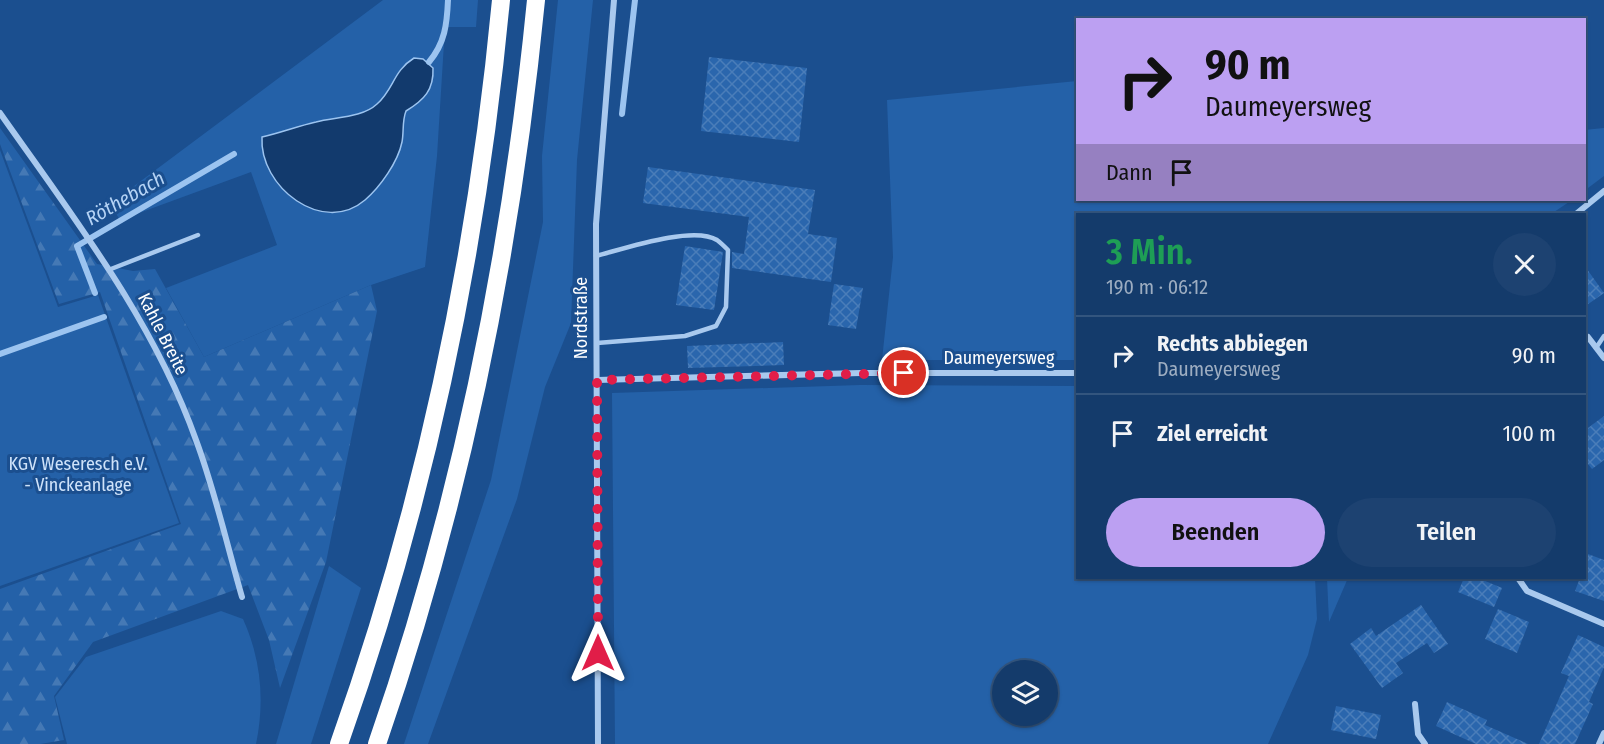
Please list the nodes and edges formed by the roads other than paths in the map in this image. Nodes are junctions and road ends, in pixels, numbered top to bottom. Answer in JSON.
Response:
{"nodes":[{"id":1,"x":501,"y":0,"type":"edge"},
{"id":2,"x":536,"y":0,"type":"edge"},
{"id":3,"x":614,"y":0,"type":"edge"},
{"id":4,"x":0,"y":113,"type":"edge"},
{"id":5,"x":1604,"y":191,"type":"edge"},
{"id":6,"x":1577,"y":213,"type":"edge"},
{"id":7,"x":198,"y":235,"type":"dead end"},
{"id":8,"x":596,"y":256,"type":"junction"},
{"id":9,"x":111,"y":269,"type":"junction"},
{"id":10,"x":1604,"y":336,"type":"edge"},
{"id":11,"x":1586,"y":338,"type":"edge"},
{"id":12,"x":597,"y":343,"type":"junction"},
{"id":13,"x":1596,"y":348,"type":"junction"},
{"id":14,"x":1604,"y":358,"type":"edge"},
{"id":15,"x":1076,"y":373,"type":"edge"},
{"id":16,"x":597,"y":380,"type":"junction"},
{"id":17,"x":1519,"y":579,"type":"edge"},
{"id":18,"x":242,"y":597,"type":"dead end"},
{"id":19,"x":1604,"y":624,"type":"edge"},
{"id":20,"x":1415,"y":704,"type":"dead end"},
{"id":21,"x":1604,"y":733,"type":"edge"},
{"id":22,"x":339,"y":744,"type":"edge"},
{"id":23,"x":376,"y":744,"type":"edge"},
{"id":24,"x":598,"y":744,"type":"edge"},
{"id":25,"x":1425,"y":744,"type":"edge"},
{"id":26,"x":1599,"y":744,"type":"edge"}],
"edges":[{"from":1,"to":22,"type":"highway"},
{"from":2,"to":23,"type":"highway"},
{"from":3,"to":8,"type":"street","name":"Nordstraße"},
{"from":4,"to":9,"type":"street","name":"Kahle Breite"},
{"from":5,"to":6,"type":"street"},
{"from":7,"to":9,"type":"lane"},
{"from":8,"to":12,"type":"street","name":"Nordstraße"},
{"from":8,"to":12,"type":"lane"},
{"from":9,"to":18,"type":"street","name":"Kahle Breite"},
{"from":10,"to":13,"type":"lane"},
{"from":11,"to":13,"type":"street"},
{"from":12,"to":16,"type":"street","name":"Nordstraße"},
{"from":13,"to":14,"type":"street"},
{"from":15,"to":16,"type":"street","name":"Daumeyersweg"},
{"from":16,"to":24,"type":"street","name":"Nordstraße"},
{"from":17,"to":19,"type":"street"},
{"from":20,"to":25,"type":"street"},
{"from":21,"to":26,"type":"street"}]}
